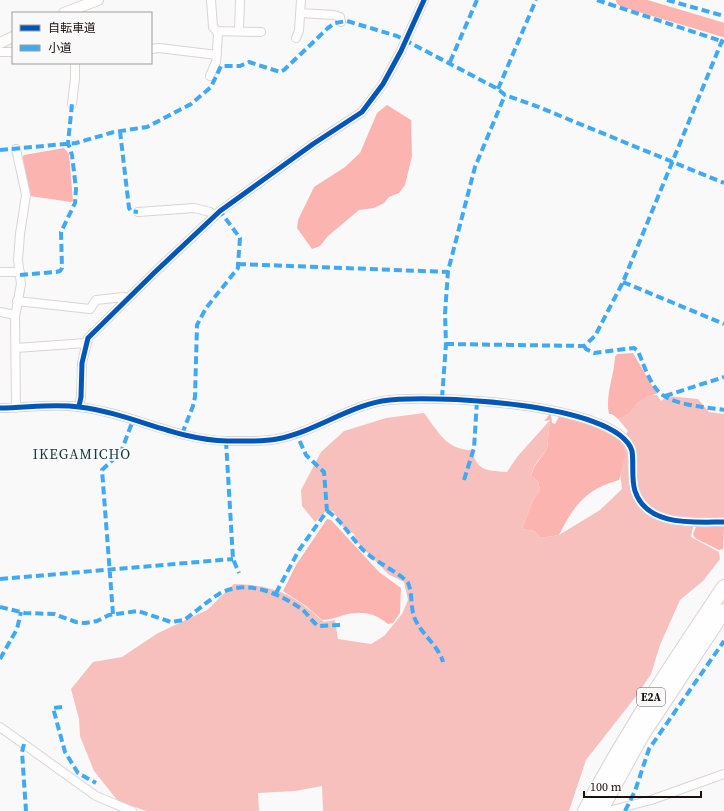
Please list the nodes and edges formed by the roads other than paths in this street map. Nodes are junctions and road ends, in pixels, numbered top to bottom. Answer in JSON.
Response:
{"nodes":[{"id":1,"x":98,"y":0,"type":"edge"},
{"id":2,"x":211,"y":0,"type":"edge"},
{"id":3,"x":240,"y":0,"type":"edge"},
{"id":4,"x":301,"y":0,"type":"edge"},
{"id":5,"x":424,"y":0,"type":"edge"},
{"id":6,"x":67,"y":12,"type":"edge"},
{"id":7,"x":300,"y":13,"type":"junction"},
{"id":8,"x":341,"y":22,"type":"dead end"},
{"id":9,"x":217,"y":31,"type":"junction"},
{"id":10,"x":239,"y":31,"type":"junction"},
{"id":11,"x":261,"y":32,"type":"dead end"},
{"id":12,"x":12,"y":37,"type":"edge"},
{"id":13,"x":296,"y":38,"type":"dead end"},
{"id":14,"x":0,"y":43,"type":"edge"},
{"id":15,"x":152,"y":49,"type":"edge"},
{"id":16,"x":0,"y":52,"type":"edge"},
{"id":17,"x":12,"y":52,"type":"edge"},
{"id":18,"x":217,"y":55,"type":"junction"},
{"id":19,"x":74,"y":64,"type":"edge"},
{"id":20,"x":210,"y":76,"type":"dead end"},
{"id":21,"x":72,"y":104,"type":"dead end"},
{"id":22,"x":16,"y":149,"type":"dead end"},
{"id":23,"x":138,"y":212,"type":"dead end"},
{"id":24,"x":215,"y":216,"type":"junction"},
{"id":25,"x":0,"y":272,"type":"edge"},
{"id":26,"x":20,"y":272,"type":"junction"},
{"id":27,"x":128,"y":298,"type":"junction"},
{"id":28,"x":18,"y":301,"type":"junction"},
{"id":29,"x":0,"y":312,"type":"edge"},
{"id":30,"x":16,"y":315,"type":"junction"},
{"id":31,"x":86,"y":343,"type":"junction"},
{"id":32,"x":16,"y":348,"type":"junction"},
{"id":33,"x":79,"y":406,"type":"junction"},
{"id":34,"x":0,"y":408,"type":"edge"},
{"id":35,"x":16,"y":408,"type":"junction"},
{"id":36,"x":724,"y":522,"type":"edge"},
{"id":37,"x":724,"y":587,"type":"edge"},
{"id":38,"x":724,"y":611,"type":"edge"},
{"id":39,"x":0,"y":727,"type":"edge"},
{"id":40,"x":724,"y":774,"type":"edge"},
{"id":41,"x":612,"y":810,"type":"edge"},
{"id":42,"x":132,"y":811,"type":"edge"},
{"id":43,"x":584,"y":811,"type":"edge"},
{"id":44,"x":600,"y":811,"type":"edge"}],
"edges":[{"from":1,"to":6,"type":"street"},
{"from":2,"to":9,"type":"street"},
{"from":3,"to":10,"type":"street"},
{"from":4,"to":7,"type":"street"},
{"from":5,"to":24,"type":"street"},
{"from":7,"to":8,"type":"street"},
{"from":7,"to":13,"type":"street"},
{"from":9,"to":10,"type":"street"},
{"from":9,"to":18,"type":"street"},
{"from":10,"to":11,"type":"street"},
{"from":12,"to":14,"type":"street"},
{"from":15,"to":18,"type":"street"},
{"from":16,"to":17,"type":"street"},
{"from":18,"to":20,"type":"street"},
{"from":19,"to":21,"type":"street"},
{"from":22,"to":26,"type":"street"},
{"from":23,"to":24,"type":"street"},
{"from":24,"to":27,"type":"street"},
{"from":25,"to":26,"type":"street"},
{"from":26,"to":28,"type":"street"},
{"from":27,"to":28,"type":"street"},
{"from":27,"to":31,"type":"street"},
{"from":28,"to":30,"type":"street"},
{"from":29,"to":30,"type":"street"},
{"from":30,"to":32,"type":"street"},
{"from":31,"to":32,"type":"street"},
{"from":31,"to":33,"type":"street"},
{"from":32,"to":35,"type":"street"},
{"from":33,"to":35,"type":"street"},
{"from":33,"to":36,"type":"street"},
{"from":34,"to":35,"type":"street"},
{"from":37,"to":43,"type":"highway","number":"E2A"},
{"from":38,"to":44,"type":"highway","number":"E2A"},
{"from":39,"to":42,"type":"street"},
{"from":40,"to":41,"type":"street"}]}
